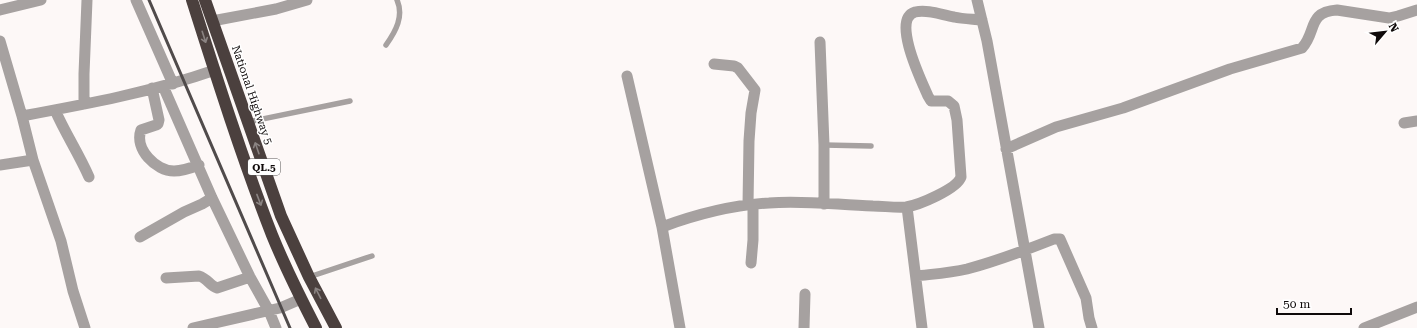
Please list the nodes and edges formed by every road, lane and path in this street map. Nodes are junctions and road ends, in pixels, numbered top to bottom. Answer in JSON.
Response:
{"nodes":[{"id":1,"x":41,"y":0,"type":"edge"},
{"id":2,"x":87,"y":0,"type":"edge"},
{"id":3,"x":136,"y":0,"type":"edge"},
{"id":4,"x":192,"y":0,"type":"edge"},
{"id":5,"x":205,"y":0,"type":"edge"},
{"id":6,"x":307,"y":0,"type":"edge"},
{"id":7,"x":397,"y":0,"type":"edge"},
{"id":8,"x":977,"y":0,"type":"edge"},
{"id":9,"x":0,"y":10,"type":"edge"},
{"id":10,"x":1417,"y":10,"type":"edge"},
{"id":11,"x":982,"y":20,"type":"junction"},
{"id":12,"x":212,"y":21,"type":"junction"},
{"id":13,"x":820,"y":42,"type":"dead end"},
{"id":14,"x":1,"y":45,"type":"edge"},
{"id":15,"x":386,"y":45,"type":"dead end"},
{"id":16,"x":714,"y":64,"type":"dead end"},
{"id":17,"x":214,"y":70,"type":"junction"},
{"id":18,"x":627,"y":76,"type":"dead end"},
{"id":19,"x":168,"y":85,"type":"junction"},
{"id":20,"x":152,"y":88,"type":"junction"},
{"id":21,"x":350,"y":101,"type":"dead end"},
{"id":22,"x":84,"y":104,"type":"junction"},
{"id":23,"x":55,"y":110,"type":"junction"},
{"id":24,"x":22,"y":116,"type":"junction"},
{"id":25,"x":1417,"y":121,"type":"edge"},
{"id":26,"x":248,"y":122,"type":"junction"},
{"id":27,"x":1404,"y":124,"type":"dead end"},
{"id":28,"x":824,"y":145,"type":"junction"},
{"id":29,"x":871,"y":146,"type":"dead end"},
{"id":30,"x":1006,"y":149,"type":"junction"},
{"id":31,"x":33,"y":160,"type":"junction"},
{"id":32,"x":0,"y":165,"type":"edge"},
{"id":33,"x":199,"y":165,"type":"junction"},
{"id":34,"x":89,"y":177,"type":"dead end"},
{"id":35,"x":212,"y":198,"type":"junction"},
{"id":36,"x":824,"y":204,"type":"junction"},
{"id":37,"x":750,"y":205,"type":"junction"},
{"id":38,"x":907,"y":207,"type":"junction"},
{"id":39,"x":662,"y":226,"type":"junction"},
{"id":40,"x":140,"y":237,"type":"dead end"},
{"id":41,"x":1026,"y":250,"type":"junction"},
{"id":42,"x":372,"y":256,"type":"dead end"},
{"id":43,"x":751,"y":263,"type":"dead end"},
{"id":44,"x":916,"y":276,"type":"junction"},
{"id":45,"x":250,"y":277,"type":"junction"},
{"id":46,"x":309,"y":277,"type":"junction"},
{"id":47,"x":166,"y":278,"type":"dead end"},
{"id":48,"x":805,"y":294,"type":"dead end"},
{"id":49,"x":301,"y":299,"type":"junction"},
{"id":50,"x":1417,"y":307,"type":"edge"},
{"id":51,"x":269,"y":311,"type":"junction"},
{"id":52,"x":85,"y":328,"type":"edge"},
{"id":53,"x":193,"y":328,"type":"edge"},
{"id":54,"x":276,"y":328,"type":"edge"},
{"id":55,"x":316,"y":328,"type":"edge"},
{"id":56,"x":336,"y":328,"type":"edge"},
{"id":57,"x":680,"y":328,"type":"edge"},
{"id":58,"x":804,"y":328,"type":"edge"},
{"id":59,"x":922,"y":328,"type":"edge"},
{"id":60,"x":1039,"y":328,"type":"edge"},
{"id":61,"x":1092,"y":328,"type":"edge"},
{"id":62,"x":1364,"y":328,"type":"edge"}],
"edges":[{"from":1,"to":9,"type":"street"},
{"from":2,"to":22,"type":"street"},
{"from":3,"to":19,"type":"street"},
{"from":4,"to":17,"type":"highway","number":"QL.5","one_way":true},
{"from":5,"to":12,"type":"highway","name":"National Highway 5","number":"QL.5"},
{"from":6,"to":12,"type":"street"},
{"from":7,"to":15,"type":"lane"},
{"from":8,"to":11,"type":"street"},
{"from":10,"to":30,"type":"street"},
{"from":11,"to":30,"type":"street"},
{"from":11,"to":38,"type":"street"},
{"from":12,"to":26,"type":"highway","name":"National Highway 5","number":"QL.5"},
{"from":13,"to":28,"type":"street"},
{"from":14,"to":24,"type":"street"},
{"from":16,"to":37,"type":"street"},
{"from":17,"to":19,"type":"street"},
{"from":17,"to":49,"type":"highway","number":"QL.5","one_way":true},
{"from":18,"to":39,"type":"street"},
{"from":19,"to":20,"type":"street"},
{"from":19,"to":33,"type":"street"},
{"from":20,"to":22,"type":"street"},
{"from":20,"to":33,"type":"street"},
{"from":21,"to":26,"type":"lane"},
{"from":22,"to":23,"type":"street"},
{"from":23,"to":24,"type":"street"},
{"from":23,"to":34,"type":"street"},
{"from":24,"to":31,"type":"street"},
{"from":25,"to":27,"type":"street"},
{"from":46,"to":26,"type":"highway","name":"National Highway 5","number":"QL.5","one_way":true},
{"from":28,"to":29,"type":"lane"},
{"from":28,"to":36,"type":"street"},
{"from":30,"to":41,"type":"street"},
{"from":31,"to":32,"type":"street"},
{"from":31,"to":52,"type":"street"},
{"from":33,"to":35,"type":"street"},
{"from":35,"to":40,"type":"street"},
{"from":35,"to":45,"type":"street"},
{"from":36,"to":37,"type":"street"},
{"from":36,"to":38,"type":"street"},
{"from":37,"to":39,"type":"street"},
{"from":37,"to":43,"type":"street"},
{"from":38,"to":44,"type":"street"},
{"from":39,"to":57,"type":"street"},
{"from":41,"to":44,"type":"street"},
{"from":41,"to":60,"type":"street"},
{"from":41,"to":61,"type":"street"},
{"from":42,"to":46,"type":"lane"},
{"from":44,"to":59,"type":"street"},
{"from":45,"to":47,"type":"street"},
{"from":45,"to":51,"type":"street"},
{"from":56,"to":46,"type":"highway","name":"National Highway 5","number":"QL.5","one_way":true},
{"from":48,"to":58,"type":"street"},
{"from":49,"to":51,"type":"street"},
{"from":49,"to":55,"type":"highway","number":"QL.5"},
{"from":50,"to":62,"type":"street"},
{"from":51,"to":53,"type":"street"},
{"from":51,"to":54,"type":"street"}]}
